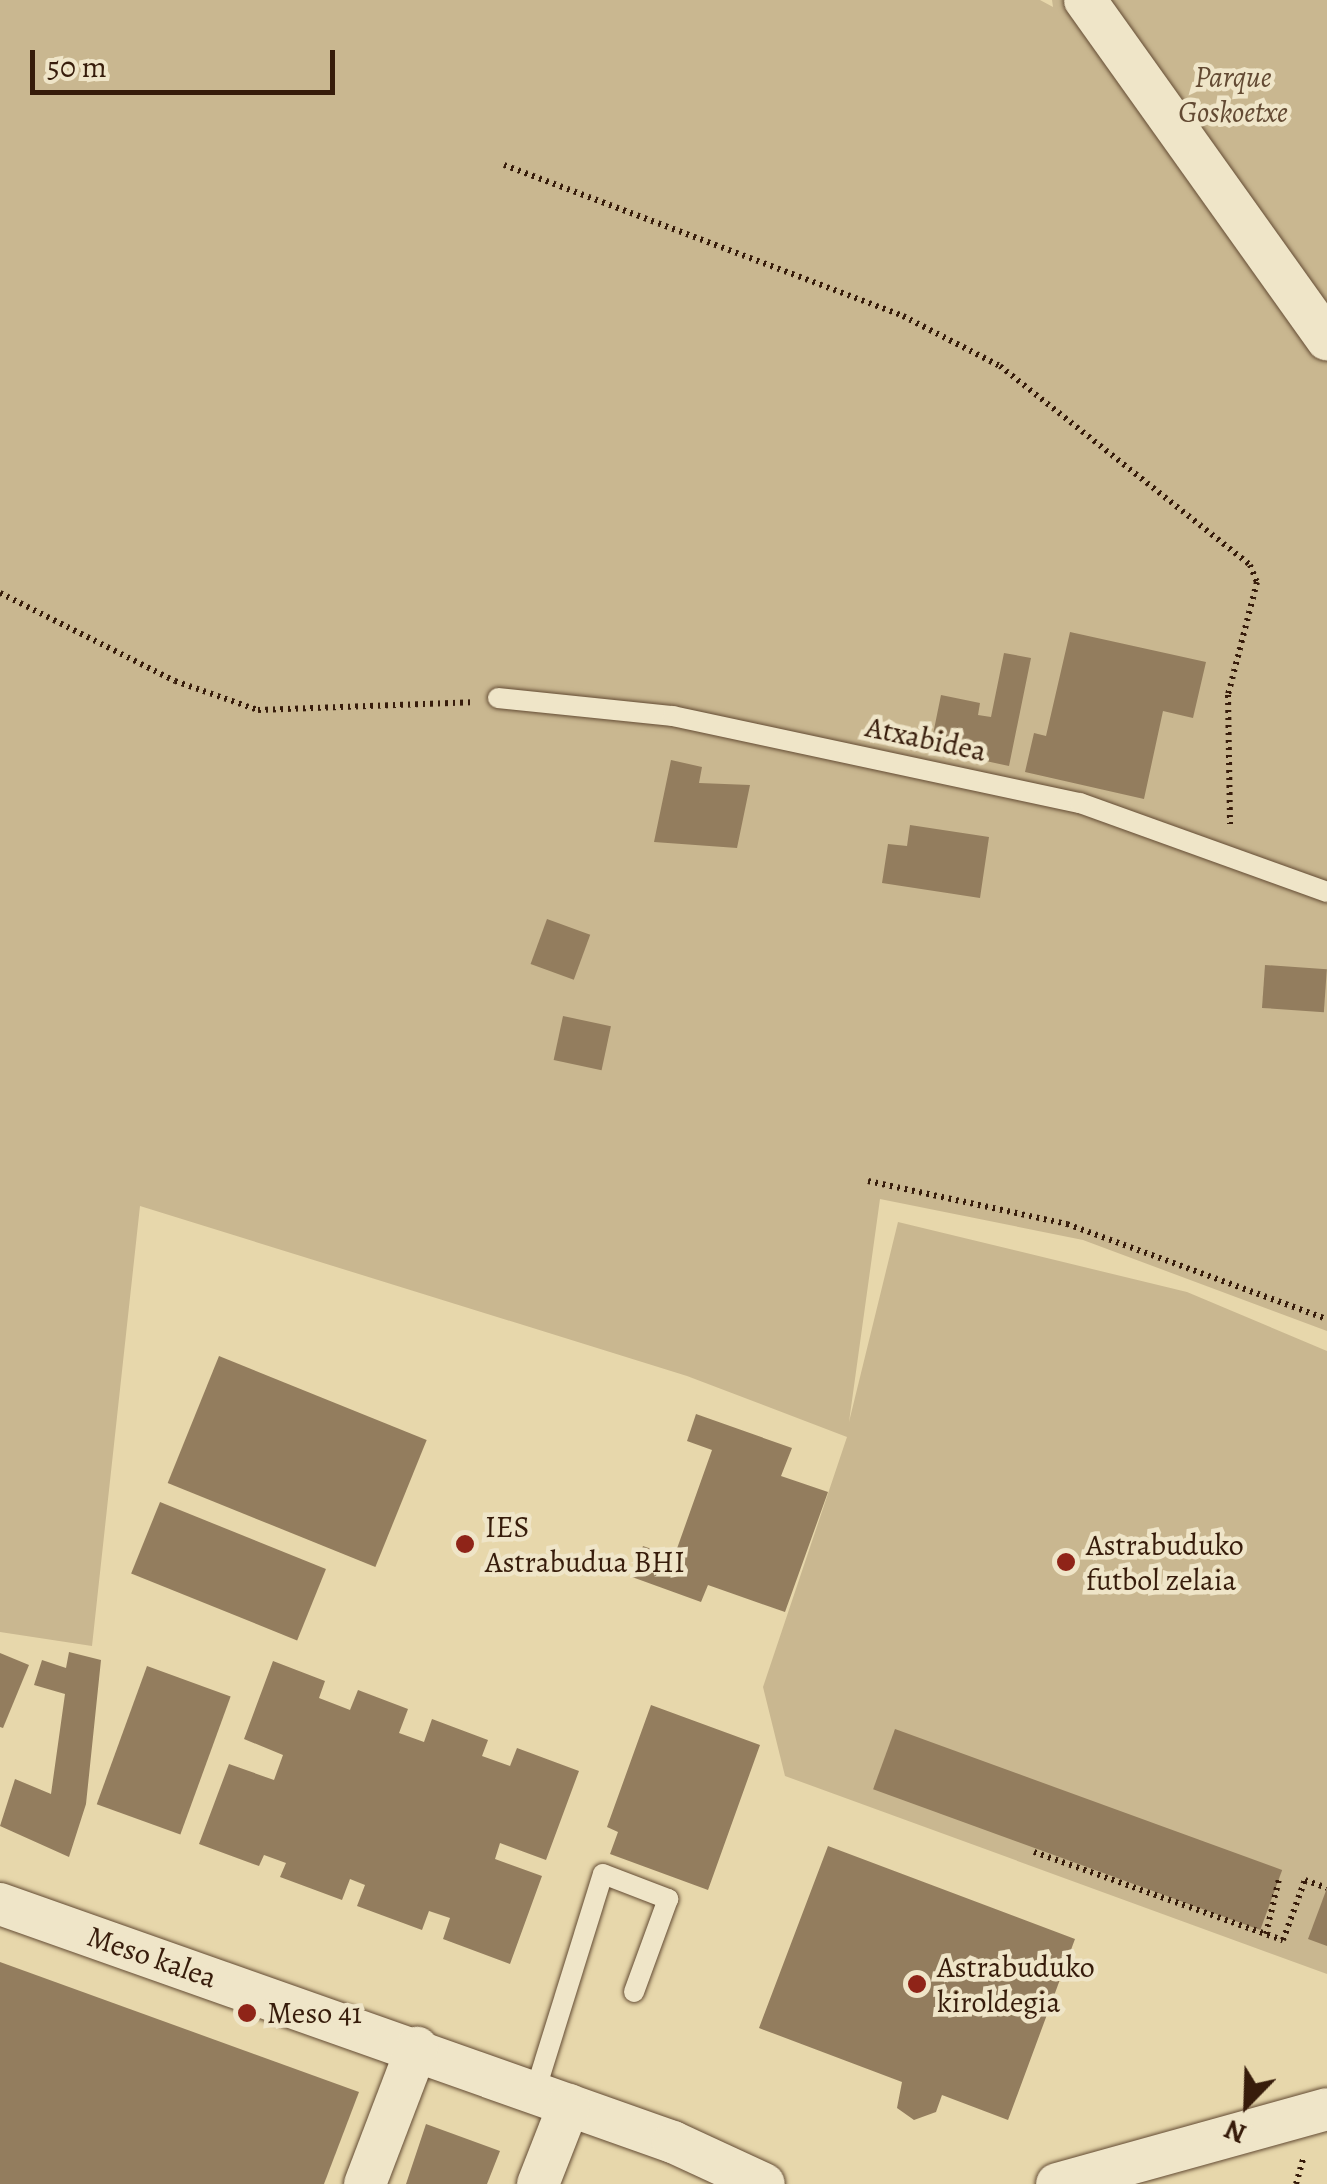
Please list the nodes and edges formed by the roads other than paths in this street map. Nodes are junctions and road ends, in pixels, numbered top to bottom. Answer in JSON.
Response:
{"nodes":[{"id":1,"x":1085,"y":0,"type":"edge"},
{"id":2,"x":1327,"y":340,"type":"edge"},
{"id":3,"x":498,"y":698,"type":"road end"},
{"id":4,"x":1327,"y":892,"type":"edge"},
{"id":5,"x":0,"y":1904,"type":"edge"},
{"id":6,"x":634,"y":1992,"type":"dead end"},
{"id":7,"x":417,"y":2048,"type":"junction"},
{"id":8,"x":552,"y":2098,"type":"junction"},
{"id":9,"x":1327,"y":2110,"type":"edge"},
{"id":10,"x":365,"y":2184,"type":"edge"},
{"id":11,"x":538,"y":2184,"type":"edge"},
{"id":12,"x":764,"y":2184,"type":"edge"},
{"id":13,"x":1057,"y":2184,"type":"edge"}],
"edges":[{"from":1,"to":2,"type":"street"},
{"from":3,"to":4,"type":"lane","name":"Atxabidea"},
{"from":5,"to":7,"type":"street","name":"Meso kalea"},
{"from":6,"to":8,"type":"lane"},
{"from":7,"to":8,"type":"street","name":"Meso kalea"},
{"from":7,"to":10,"type":"street"},
{"from":8,"to":11,"type":"street"},
{"from":8,"to":12,"type":"street","name":"Meso kalea"},
{"from":9,"to":13,"type":"street"}]}
